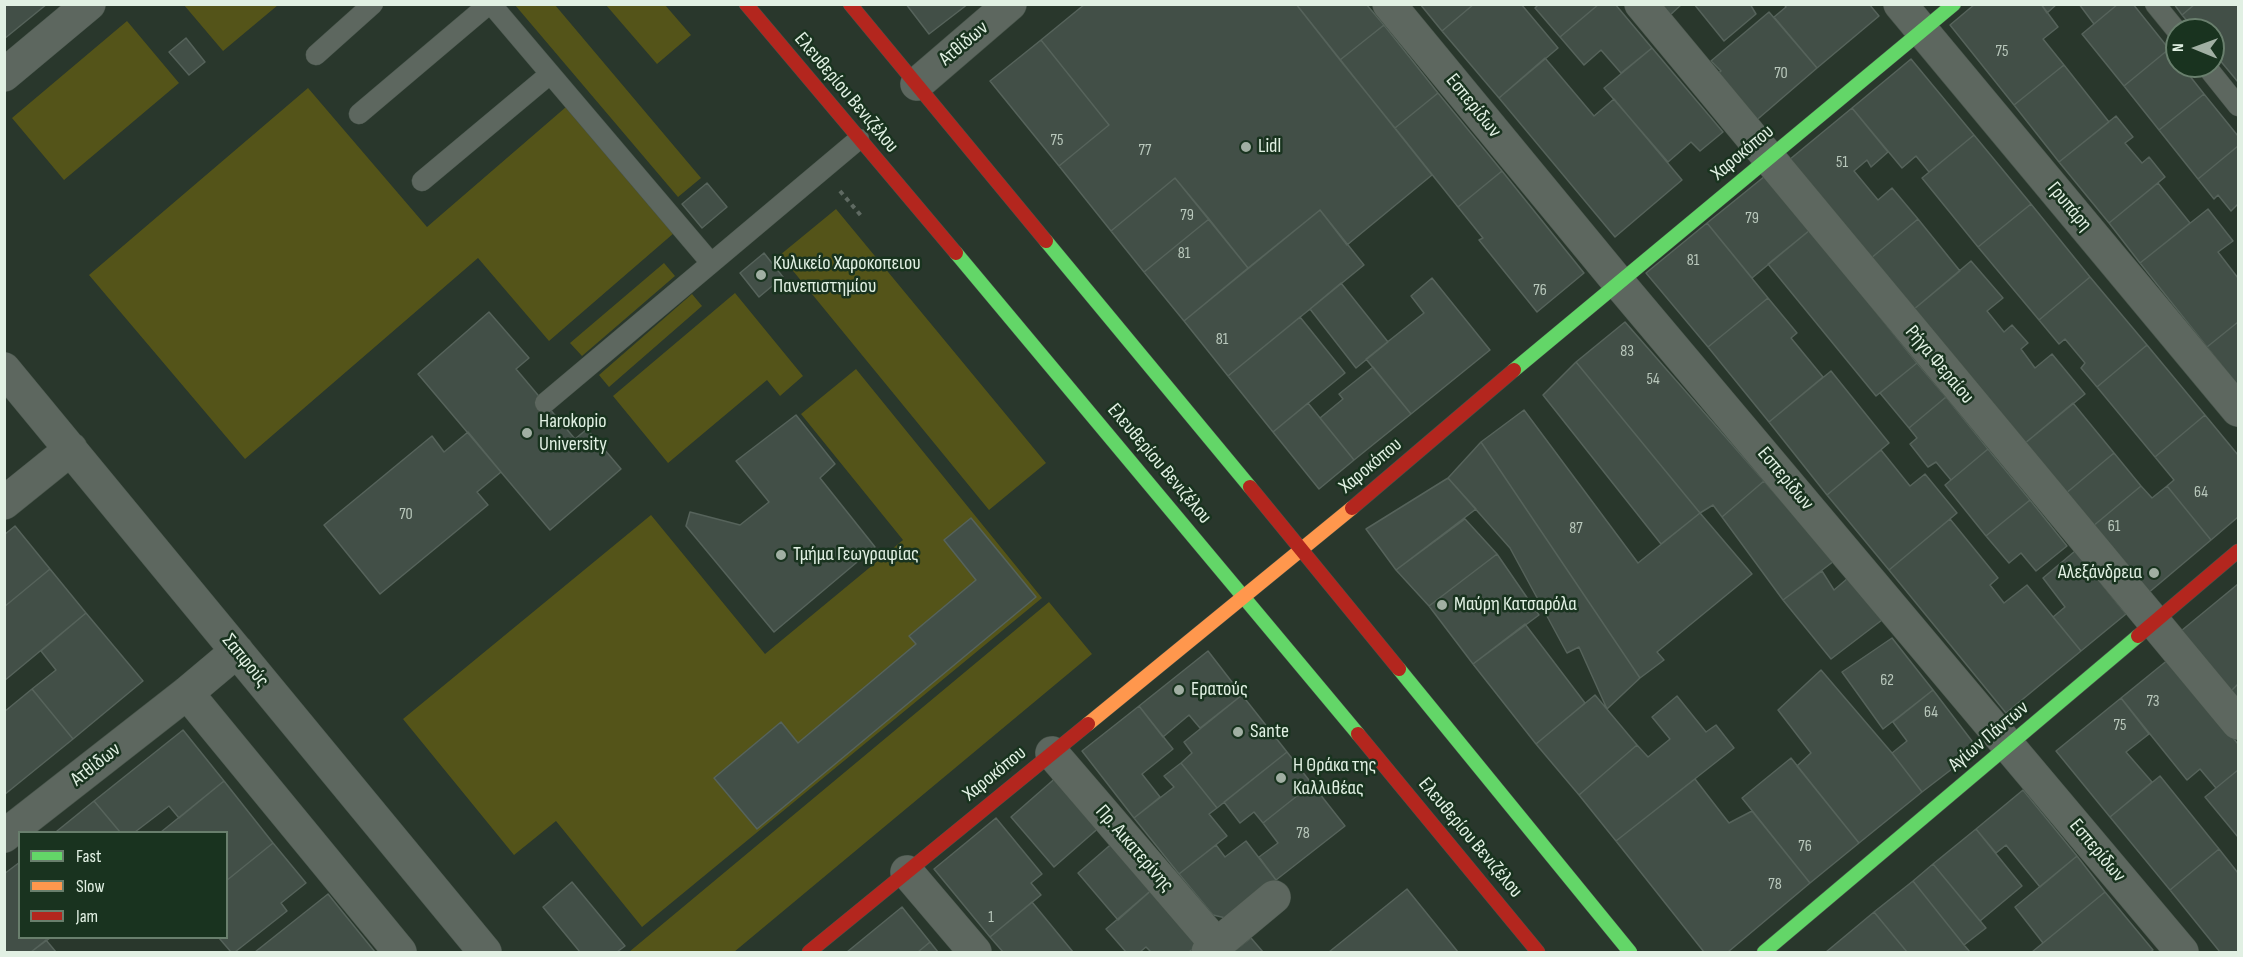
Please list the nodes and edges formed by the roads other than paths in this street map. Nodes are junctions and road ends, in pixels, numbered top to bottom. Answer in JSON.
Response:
{"nodes":[{"id":1,"x":89,"y":4,"type":"edge"},
{"id":2,"x":374,"y":4,"type":"edge"},
{"id":3,"x":490,"y":4,"type":"edge"},
{"id":4,"x":746,"y":4,"type":"edge"},
{"id":5,"x":850,"y":4,"type":"edge"},
{"id":6,"x":1011,"y":4,"type":"edge"},
{"id":7,"x":1389,"y":4,"type":"edge"},
{"id":8,"x":1641,"y":4,"type":"edge"},
{"id":9,"x":1900,"y":4,"type":"edge"},
{"id":10,"x":1954,"y":4,"type":"edge"},
{"id":11,"x":2155,"y":4,"type":"edge"},
{"id":12,"x":2166,"y":18,"type":"edge"},
{"id":13,"x":1922,"y":31,"type":"junction"},
{"id":14,"x":316,"y":55,"type":"dead end"},
{"id":15,"x":550,"y":74,"type":"junction"},
{"id":16,"x":4,"y":75,"type":"edge"},
{"id":17,"x":2216,"y":78,"type":"edge"},
{"id":18,"x":917,"y":84,"type":"junction"},
{"id":19,"x":2238,"y":106,"type":"edge"},
{"id":20,"x":359,"y":114,"type":"dead end"},
{"id":21,"x":858,"y":139,"type":"junction"},
{"id":22,"x":1767,"y":158,"type":"junction"},
{"id":23,"x":422,"y":181,"type":"dead end"},
{"id":24,"x":711,"y":263,"type":"junction"},
{"id":25,"x":1618,"y":282,"type":"junction"},
{"id":26,"x":4,"y":369,"type":"edge"},
{"id":27,"x":545,"y":403,"type":"dead end"},
{"id":28,"x":2238,"y":410,"type":"edge"},
{"id":29,"x":71,"y":449,"type":"junction"},
{"id":30,"x":4,"y":503,"type":"edge"},
{"id":31,"x":1301,"y":549,"type":"junction"},
{"id":32,"x":2238,"y":551,"type":"edge"},
{"id":33,"x":1244,"y":595,"type":"junction"},
{"id":34,"x":2153,"y":622,"type":"junction"},
{"id":35,"x":237,"y":651,"type":"junction"},
{"id":36,"x":187,"y":693,"type":"junction"},
{"id":37,"x":2238,"y":723,"type":"edge"},
{"id":38,"x":2009,"y":746,"type":"junction"},
{"id":39,"x":1052,"y":753,"type":"junction"},
{"id":40,"x":4,"y":836,"type":"edge"},
{"id":41,"x":908,"y":872,"type":"junction"},
{"id":42,"x":1274,"y":897,"type":"dead end"},
{"id":43,"x":1212,"y":949,"type":"edge"},
{"id":44,"x":400,"y":952,"type":"edge"},
{"id":45,"x":485,"y":952,"type":"edge"},
{"id":46,"x":809,"y":952,"type":"edge"},
{"id":47,"x":975,"y":952,"type":"edge"},
{"id":48,"x":1538,"y":952,"type":"edge"},
{"id":49,"x":1630,"y":952,"type":"edge"},
{"id":50,"x":1764,"y":952,"type":"edge"},
{"id":51,"x":2182,"y":952,"type":"edge"}],
"edges":[{"from":1,"to":16,"type":"street"},
{"from":2,"to":14,"type":"lane"},
{"from":3,"to":15,"type":"lane"},
{"from":3,"to":20,"type":"lane"},
{"from":4,"to":21,"type":"main road","name":"Ελευθερίου Βενιζέλου"},
{"from":5,"to":18,"type":"main road"},
{"from":6,"to":18,"type":"street","name":"Ατθίδων"},
{"from":7,"to":25,"type":"street","name":"Εσπερίδων"},
{"from":8,"to":22,"type":"street","name":"Ρήγα Φεραίου"},
{"from":9,"to":13,"type":"street","name":"Γρυπάρη"},
{"from":10,"to":13,"type":"main road","name":"Χαροκόπου"},
{"from":11,"to":12,"type":"lane"},
{"from":13,"to":22,"type":"main road","name":"Χαροκόπου"},
{"from":13,"to":28,"type":"street","name":"Γρυπάρη"},
{"from":15,"to":23,"type":"lane"},
{"from":15,"to":24,"type":"lane"},
{"from":17,"to":19,"type":"lane"},
{"from":18,"to":31,"type":"main road"},
{"from":21,"to":24,"type":"lane"},
{"from":21,"to":33,"type":"main road","name":"Ελευθερίου Βενιζέλου"},
{"from":22,"to":25,"type":"main road","name":"Χαροκόπου"},
{"from":22,"to":34,"type":"street","name":"Ρήγα Φεραίου"},
{"from":24,"to":27,"type":"lane"},
{"from":25,"to":31,"type":"main road","name":"Χαροκόπου"},
{"from":25,"to":38,"type":"street","name":"Εσπερίδων"},
{"from":26,"to":29,"type":"street","name":"Σαπφούς"},
{"from":29,"to":30,"type":"street"},
{"from":29,"to":35,"type":"street","name":"Σαπφούς"},
{"from":31,"to":33,"type":"main road","name":"Χαροκόπου"},
{"from":31,"to":49,"type":"main road"},
{"from":32,"to":34,"type":"main road","name":"Αγίων Πάντων"},
{"from":33,"to":39,"type":"main road","name":"Χαροκόπου"},
{"from":33,"to":48,"type":"main road","name":"Ελευθερίου Βενιζέλου"},
{"from":34,"to":37,"type":"street","name":"Ρήγα Φεραίου"},
{"from":34,"to":38,"type":"main road","name":"Αγίων Πάντων"},
{"from":35,"to":36,"type":"street","name":"Ατθίδων"},
{"from":35,"to":45,"type":"street","name":"Σαπφούς"},
{"from":36,"to":40,"type":"street","name":"Ατθίδων"},
{"from":36,"to":44,"type":"street"},
{"from":38,"to":50,"type":"main road","name":"Αγίων Πάντων"},
{"from":38,"to":51,"type":"street","name":"Εσπερίδων"},
{"from":39,"to":41,"type":"main road","name":"Χαροκόπου"},
{"from":39,"to":43,"type":"street","name":"Πρ. Αικατερίνης"},
{"from":41,"to":46,"type":"main road","name":"Χαροκόπου"},
{"from":41,"to":47,"type":"street"},
{"from":42,"to":43,"type":"street","name":"Πρ. Αικατερίνης"}]}
